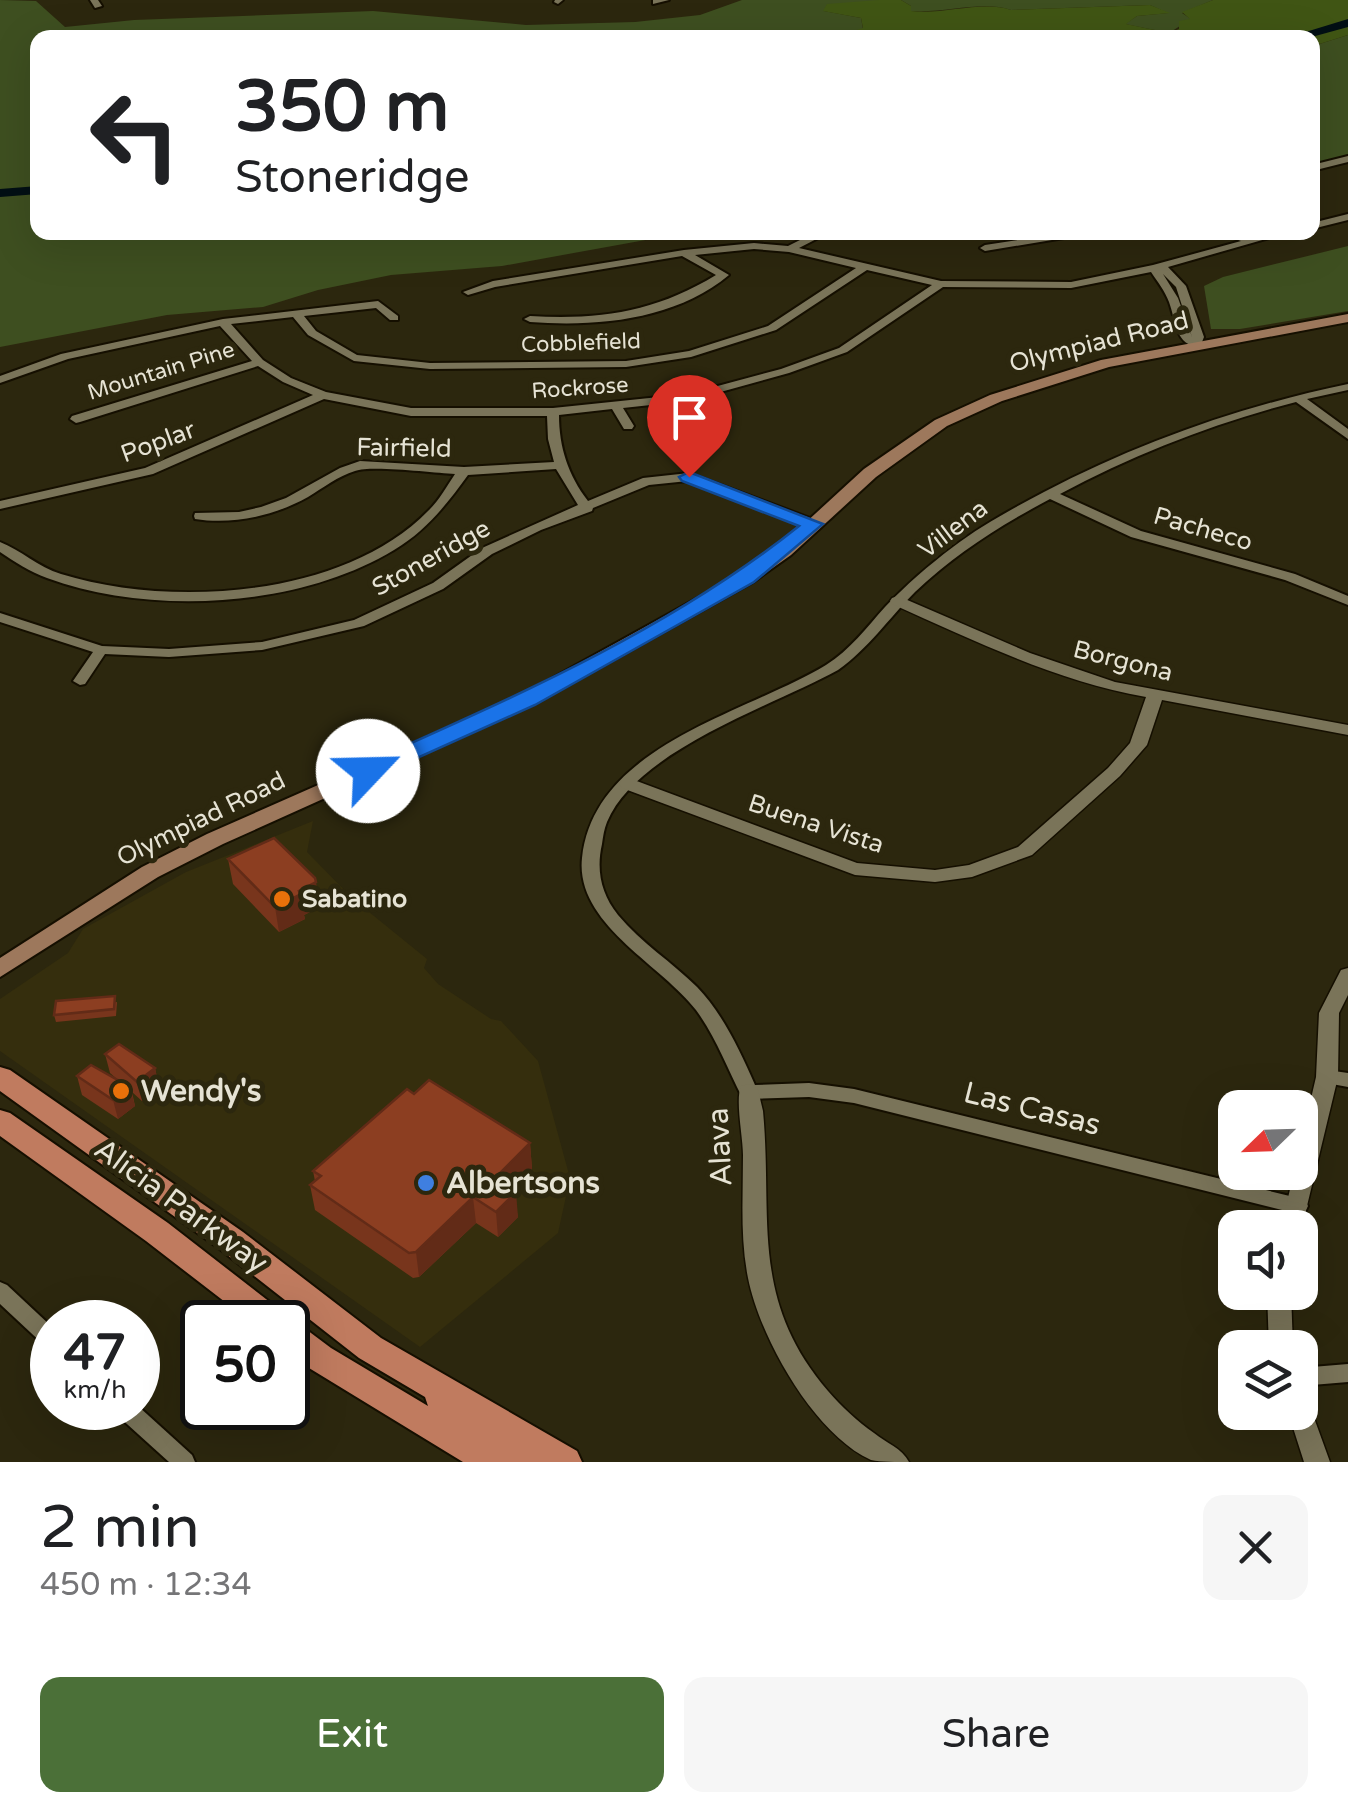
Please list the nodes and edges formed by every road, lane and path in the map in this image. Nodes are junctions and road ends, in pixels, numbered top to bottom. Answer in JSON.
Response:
{"nodes":[{"id":1,"x":1348,"y":159,"type":"edge"},
{"id":2,"x":1320,"y":166,"type":"edge"},
{"id":3,"x":1348,"y":217,"type":"edge"},
{"id":4,"x":1320,"y":224,"type":"edge"},
{"id":5,"x":808,"y":240,"type":"edge"},
{"id":6,"x":1040,"y":240,"type":"edge"},
{"id":7,"x":1249,"y":240,"type":"edge"},
{"id":8,"x":1256,"y":240,"type":"edge"},
{"id":9,"x":1252,"y":241,"type":"junction"},
{"id":10,"x":985,"y":248,"type":"dead end"},
{"id":11,"x":789,"y":249,"type":"junction"},
{"id":12,"x":684,"y":253,"type":"junction"},
{"id":13,"x":864,"y":267,"type":"junction"},
{"id":14,"x":1157,"y":267,"type":"junction"},
{"id":15,"x":941,"y":284,"type":"junction"},
{"id":16,"x":468,"y":292,"type":"dead end"},
{"id":17,"x":295,"y":312,"type":"junction"},
{"id":18,"x":394,"y":318,"type":"dead end"},
{"id":19,"x":1348,"y":318,"type":"edge"},
{"id":20,"x":530,"y":320,"type":"dead end"},
{"id":21,"x":223,"y":322,"type":"junction"},
{"id":22,"x":1196,"y":345,"type":"junction"},
{"id":23,"x":258,"y":362,"type":"junction"},
{"id":24,"x":0,"y":380,"type":"edge"},
{"id":25,"x":1348,"y":387,"type":"edge"},
{"id":26,"x":323,"y":396,"type":"junction"},
{"id":27,"x":1297,"y":397,"type":"junction"},
{"id":28,"x":617,"y":407,"type":"junction"},
{"id":29,"x":553,"y":412,"type":"junction"},
{"id":30,"x":76,"y":419,"type":"dead end"},
{"id":31,"x":628,"y":426,"type":"dead end"},
{"id":32,"x":1348,"y":435,"type":"edge"},
{"id":33,"x":558,"y":465,"type":"junction"},
{"id":34,"x":464,"y":471,"type":"junction"},
{"id":35,"x":1049,"y":494,"type":"junction"},
{"id":36,"x":0,"y":505,"type":"edge"},
{"id":37,"x":586,"y":508,"type":"junction"},
{"id":38,"x":200,"y":516,"type":"dead end"},
{"id":39,"x":814,"y":524,"type":"junction"},
{"id":40,"x":0,"y":546,"type":"edge"},
{"id":41,"x":898,"y":601,"type":"junction"},
{"id":42,"x":1348,"y":601,"type":"edge"},
{"id":43,"x":0,"y":617,"type":"edge"},
{"id":44,"x":101,"y":650,"type":"junction"},
{"id":45,"x":80,"y":681,"type":"dead end"},
{"id":46,"x":1155,"y":696,"type":"junction"},
{"id":47,"x":1348,"y":730,"type":"edge"},
{"id":48,"x":628,"y":784,"type":"junction"},
{"id":49,"x":0,"y":969,"type":"edge"},
{"id":50,"x":1348,"y":974,"type":"edge"},
{"id":51,"x":0,"y":1077,"type":"edge"},
{"id":52,"x":1337,"y":1078,"type":"edge"},
{"id":53,"x":749,"y":1092,"type":"junction"},
{"id":54,"x":0,"y":1121,"type":"edge"},
{"id":55,"x":1269,"y":1210,"type":"edge"},
{"id":56,"x":1297,"y":1210,"type":"edge"},
{"id":57,"x":0,"y":1291,"type":"edge"},
{"id":58,"x":245,"y":1300,"type":"edge"},
{"id":59,"x":30,"y":1319,"type":"edge"},
{"id":60,"x":310,"y":1350,"type":"edge"},
{"id":61,"x":1348,"y":1374,"type":"edge"},
{"id":62,"x":1318,"y":1376,"type":"edge"},
{"id":63,"x":438,"y":1387,"type":"junction"},
{"id":64,"x":149,"y":1430,"type":"edge"},
{"id":65,"x":1306,"y":1430,"type":"edge"},
{"id":66,"x":184,"y":1462,"type":"edge"},
{"id":67,"x":492,"y":1462,"type":"edge"},
{"id":68,"x":529,"y":1462,"type":"edge"},
{"id":69,"x":564,"y":1462,"type":"edge"},
{"id":70,"x":896,"y":1462,"type":"edge"},
{"id":71,"x":1317,"y":1462,"type":"edge"}],
"edges":[{"from":1,"to":2,"type":"street"},
{"from":3,"to":4,"type":"street"},
{"from":5,"to":11,"type":"street"},
{"from":6,"to":10,"type":"street"},
{"from":7,"to":9,"type":"street"},
{"from":8,"to":9,"type":"street"},
{"from":9,"to":14,"type":"street"},
{"from":11,"to":12,"type":"street"},
{"from":11,"to":13,"type":"street"},
{"from":12,"to":16,"type":"street"},
{"from":12,"to":20,"type":"street"},
{"from":13,"to":15,"type":"street"},
{"from":13,"to":17,"type":"street","name":"Cobblefield"},
{"from":14,"to":15,"type":"street"},
{"from":14,"to":22,"type":"street"},
{"from":15,"to":28,"type":"street","name":"Rockrose"},
{"from":17,"to":18,"type":"street"},
{"from":17,"to":21,"type":"street"},
{"from":19,"to":22,"type":"main road","name":"Olympiad Road"},
{"from":21,"to":23,"type":"street","name":"Rockrose"},
{"from":21,"to":24,"type":"street"},
{"from":22,"to":39,"type":"main road","name":"Olympiad Road"},
{"from":23,"to":26,"type":"street","name":"Rockrose"},
{"from":23,"to":30,"type":"street","name":"Mountain Pine"},
{"from":25,"to":27,"type":"street","name":"Villena"},
{"from":26,"to":29,"type":"street","name":"Rockrose"},
{"from":26,"to":36,"type":"street","name":"Poplar"},
{"from":27,"to":32,"type":"street"},
{"from":27,"to":35,"type":"street","name":"Villena"},
{"from":28,"to":29,"type":"street","name":"Rockrose"},
{"from":28,"to":31,"type":"street"},
{"from":29,"to":33,"type":"street"},
{"from":33,"to":34,"type":"street","name":"Fairfield"},
{"from":33,"to":37,"type":"street"},
{"from":34,"to":38,"type":"street","name":"Fairfield"},
{"from":34,"to":40,"type":"street"},
{"from":35,"to":41,"type":"street","name":"Villena"},
{"from":35,"to":42,"type":"street","name":"Pacheco"},
{"from":37,"to":39,"type":"street","name":"Stoneridge"},
{"from":37,"to":44,"type":"street","name":"Stoneridge"},
{"from":39,"to":49,"type":"main road","name":"Olympiad Road"},
{"from":41,"to":46,"type":"street","name":"Borgona"},
{"from":41,"to":48,"type":"street","name":"Villena"},
{"from":43,"to":44,"type":"street","name":"Stoneridge"},
{"from":44,"to":45,"type":"street"},
{"from":46,"to":47,"type":"street","name":"Borgona"},
{"from":46,"to":48,"type":"street","name":"Buena Vista"},
{"from":48,"to":53,"type":"street","name":"Alava"},
{"from":50,"to":52,"type":"street"},
{"from":51,"to":63,"type":"main road","name":"Alicia Parkway"},
{"from":52,"to":56,"type":"street"},
{"from":53,"to":55,"type":"street","name":"Las Casas"},
{"from":53,"to":70,"type":"street","name":"Alava"},
{"from":54,"to":58,"type":"main road","name":"Alicia Parkway"},
{"from":57,"to":59,"type":"street"},
{"from":60,"to":67,"type":"main road"},
{"from":61,"to":62,"type":"street"},
{"from":63,"to":68,"type":"main road"},
{"from":63,"to":69,"type":"main road","name":"Alicia Parkway"},
{"from":64,"to":66,"type":"street"},
{"from":65,"to":71,"type":"street"}]}
